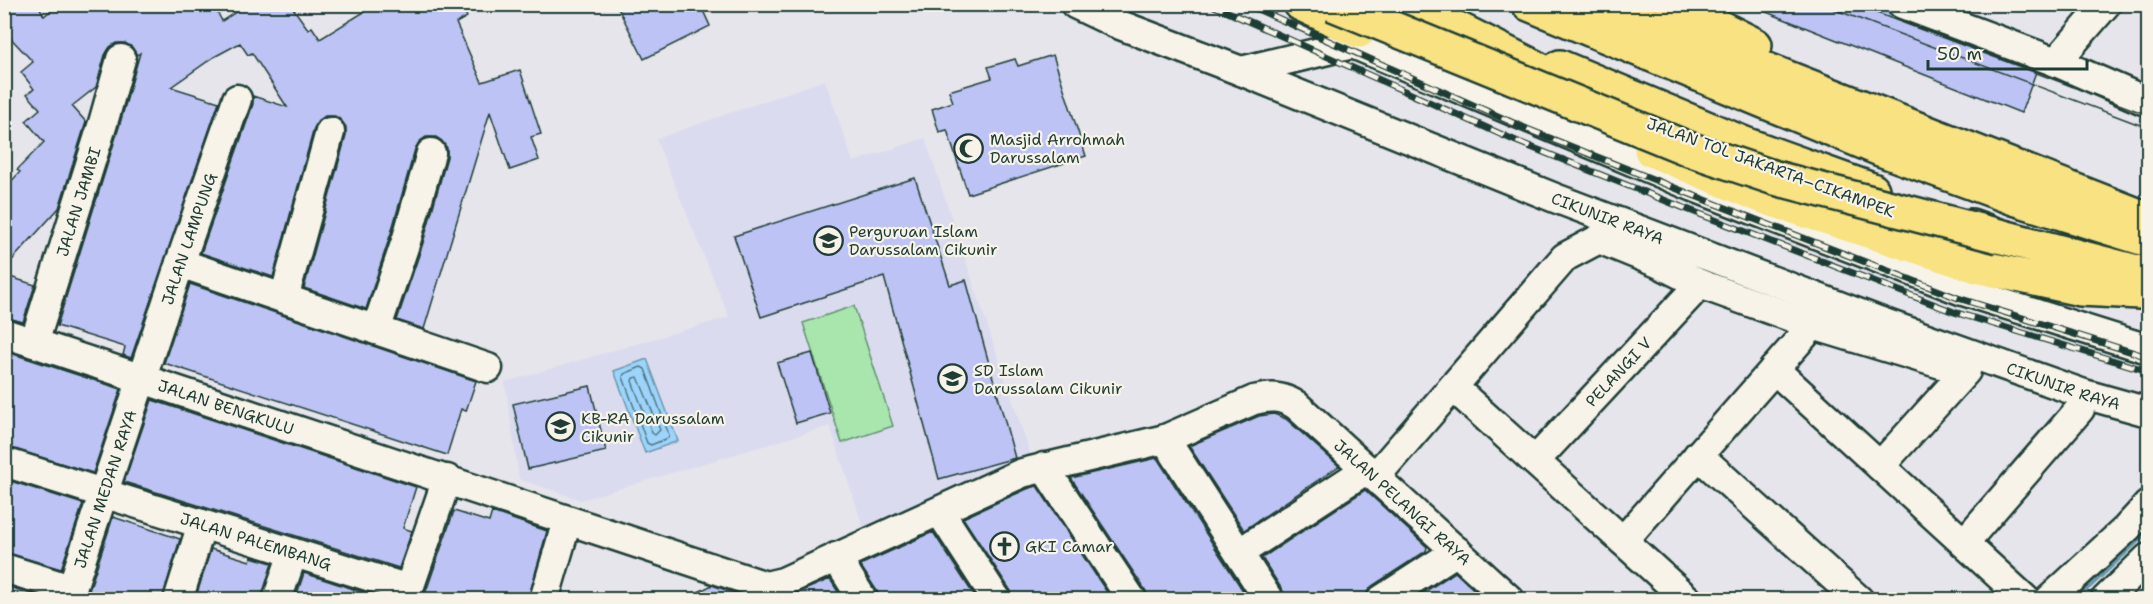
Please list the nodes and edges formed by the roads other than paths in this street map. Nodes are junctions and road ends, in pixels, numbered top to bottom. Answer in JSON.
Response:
{"nodes":[{"id":1,"x":1075,"y":4,"type":"edge"},
{"id":2,"x":1301,"y":4,"type":"edge"},
{"id":3,"x":1333,"y":4,"type":"edge"},
{"id":4,"x":1410,"y":4,"type":"edge"},
{"id":5,"x":1529,"y":4,"type":"edge"},
{"id":6,"x":1599,"y":4,"type":"edge"},
{"id":7,"x":1673,"y":4,"type":"edge"},
{"id":8,"x":1902,"y":4,"type":"edge"},
{"id":9,"x":2093,"y":9,"type":"edge"},
{"id":10,"x":121,"y":59,"type":"dead end"},
{"id":11,"x":2056,"y":62,"type":"junction"},
{"id":12,"x":1241,"y":71,"type":"junction"},
{"id":13,"x":237,"y":99,"type":"dead end"},
{"id":14,"x":2147,"y":100,"type":"edge"},
{"id":15,"x":330,"y":132,"type":"dead end"},
{"id":16,"x":1958,"y":146,"type":"junction"},
{"id":17,"x":431,"y":153,"type":"dead end"},
{"id":18,"x":2148,"y":220,"type":"edge"},
{"id":19,"x":1999,"y":236,"type":"junction"},
{"id":20,"x":2148,"y":240,"type":"edge"},
{"id":21,"x":180,"y":263,"type":"junction"},
{"id":22,"x":1700,"y":284,"type":"junction"},
{"id":23,"x":2146,"y":288,"type":"edge"},
{"id":24,"x":284,"y":298,"type":"junction"},
{"id":25,"x":1813,"y":325,"type":"junction"},
{"id":26,"x":376,"y":330,"type":"junction"},
{"id":27,"x":4,"y":333,"type":"edge"},
{"id":28,"x":34,"y":343,"type":"junction"},
{"id":29,"x":2148,"y":349,"type":"edge"},
{"id":30,"x":488,"y":368,"type":"dead end"},
{"id":31,"x":1774,"y":369,"type":"junction"},
{"id":32,"x":1966,"y":371,"type":"junction"},
{"id":33,"x":142,"y":378,"type":"junction"},
{"id":34,"x":1453,"y":387,"type":"junction"},
{"id":35,"x":2080,"y":409,"type":"junction"},
{"id":36,"x":2148,"y":412,"type":"edge"},
{"id":37,"x":2148,"y":432,"type":"edge"},
{"id":38,"x":1165,"y":439,"type":"junction"},
{"id":39,"x":1698,"y":455,"type":"junction"},
{"id":40,"x":1535,"y":461,"type":"junction"},
{"id":41,"x":4,"y":462,"type":"edge"},
{"id":42,"x":1880,"y":466,"type":"junction"},
{"id":43,"x":1044,"y":467,"type":"junction"},
{"id":44,"x":1371,"y":473,"type":"junction"},
{"id":45,"x":447,"y":479,"type":"junction"},
{"id":46,"x":103,"y":493,"type":"junction"},
{"id":47,"x":2148,"y":505,"type":"edge"},
{"id":48,"x":940,"y":512,"type":"junction"},
{"id":49,"x":567,"y":520,"type":"junction"},
{"id":50,"x":202,"y":524,"type":"junction"},
{"id":51,"x":1623,"y":541,"type":"junction"},
{"id":52,"x":1964,"y":543,"type":"junction"},
{"id":53,"x":1457,"y":551,"type":"junction"},
{"id":54,"x":294,"y":553,"type":"junction"},
{"id":55,"x":1239,"y":553,"type":"junction"},
{"id":56,"x":836,"y":557,"type":"junction"},
{"id":57,"x":2148,"y":558,"type":"edge"},
{"id":58,"x":4,"y":568,"type":"edge"},
{"id":59,"x":783,"y":582,"type":"junction"},
{"id":60,"x":69,"y":594,"type":"edge"},
{"id":61,"x":407,"y":594,"type":"edge"},
{"id":62,"x":178,"y":600,"type":"edge"},
{"id":63,"x":277,"y":600,"type":"edge"},
{"id":64,"x":544,"y":600,"type":"edge"},
{"id":65,"x":756,"y":600,"type":"edge"},
{"id":66,"x":863,"y":600,"type":"edge"},
{"id":67,"x":997,"y":600,"type":"edge"},
{"id":68,"x":1132,"y":600,"type":"edge"},
{"id":69,"x":1269,"y":600,"type":"edge"},
{"id":70,"x":1381,"y":600,"type":"edge"},
{"id":71,"x":1510,"y":600,"type":"edge"},
{"id":72,"x":1688,"y":600,"type":"edge"},
{"id":73,"x":1859,"y":600,"type":"edge"},
{"id":74,"x":2026,"y":600,"type":"edge"},
{"id":75,"x":2049,"y":600,"type":"edge"},
{"id":76,"x":2105,"y":600,"type":"edge"}],
"edges":[{"from":1,"to":12,"type":"street","name":"CIKUNIR RAYA"},
{"from":2,"to":23,"type":"highway"},
{"from":3,"to":19,"type":"highway","bridge":true},
{"from":4,"to":19,"type":"highway","bridge":true},
{"from":4,"to":23,"type":"highway","name":"JALAN TOL JAKARTA–CIKAMPEK"},
{"from":5,"to":20,"type":"highway"},
{"from":6,"to":16,"type":"highway"},
{"from":7,"to":16,"type":"highway"},
{"from":8,"to":11,"type":"street"},
{"from":9,"to":11,"type":"street"},
{"from":10,"to":28,"type":"street","name":"JALAN JAMBI"},
{"from":11,"to":14,"type":"street"},
{"from":12,"to":29,"type":"street"},
{"from":12,"to":36,"type":"street","name":"CIKUNIR RAYA"},
{"from":13,"to":21,"type":"street","name":"JALAN LAMPUNG"},
{"from":15,"to":24,"type":"street"},
{"from":16,"to":18,"type":"highway"},
{"from":17,"to":26,"type":"street"},
{"from":19,"to":23,"type":"highway"},
{"from":21,"to":24,"type":"street"},
{"from":21,"to":33,"type":"street","name":"JALAN LAMPUNG"},
{"from":22,"to":25,"type":"street"},
{"from":22,"to":34,"type":"street"},
{"from":22,"to":40,"type":"street","name":"PELANGI V"},
{"from":24,"to":26,"type":"street"},
{"from":25,"to":31,"type":"street"},
{"from":25,"to":32,"type":"street"},
{"from":26,"to":30,"type":"street"},
{"from":27,"to":28,"type":"street","name":"JALAN BENGKULU"},
{"from":28,"to":33,"type":"street","name":"JALAN BENGKULU"},
{"from":31,"to":39,"type":"street"},
{"from":31,"to":42,"type":"street"},
{"from":32,"to":35,"type":"street"},
{"from":32,"to":42,"type":"street"},
{"from":33,"to":45,"type":"street","name":"JALAN BENGKULU"},
{"from":33,"to":46,"type":"street","name":"JALAN MEDAN RAYA"},
{"from":34,"to":40,"type":"street"},
{"from":34,"to":44,"type":"street"},
{"from":35,"to":37,"type":"street"},
{"from":35,"to":52,"type":"street"},
{"from":38,"to":43,"type":"street"},
{"from":38,"to":44,"type":"street","name":"JALAN PELANGI RAYA"},
{"from":38,"to":55,"type":"street"},
{"from":39,"to":51,"type":"street"},
{"from":39,"to":73,"type":"street"},
{"from":40,"to":51,"type":"street"},
{"from":41,"to":46,"type":"street","name":"JALAN PALEMBANG"},
{"from":42,"to":52,"type":"street"},
{"from":43,"to":48,"type":"street"},
{"from":43,"to":68,"type":"street"},
{"from":44,"to":53,"type":"street","name":"JALAN PELANGI RAYA"},
{"from":44,"to":55,"type":"street"},
{"from":45,"to":49,"type":"street","name":"JALAN BENGKULU"},
{"from":45,"to":61,"type":"street"},
{"from":46,"to":50,"type":"street","name":"JALAN PALEMBANG"},
{"from":46,"to":60,"type":"street","name":"JALAN MEDAN RAYA"},
{"from":47,"to":75,"type":"street"},
{"from":48,"to":56,"type":"street"},
{"from":48,"to":67,"type":"street"},
{"from":49,"to":59,"type":"street","name":"JALAN BENGKULU"},
{"from":49,"to":64,"type":"street"},
{"from":50,"to":54,"type":"street","name":"JALAN PALEMBANG"},
{"from":50,"to":62,"type":"street"},
{"from":51,"to":72,"type":"street"},
{"from":52,"to":74,"type":"street"},
{"from":53,"to":70,"type":"street"},
{"from":53,"to":71,"type":"street","name":"JALAN PELANGI RAYA"},
{"from":54,"to":61,"type":"street","name":"JALAN PALEMBANG"},
{"from":54,"to":63,"type":"street"},
{"from":55,"to":69,"type":"street"},
{"from":56,"to":59,"type":"street"},
{"from":56,"to":66,"type":"street"},
{"from":57,"to":76,"type":"street"},
{"from":58,"to":60,"type":"street"},
{"from":59,"to":65,"type":"street"}]}
